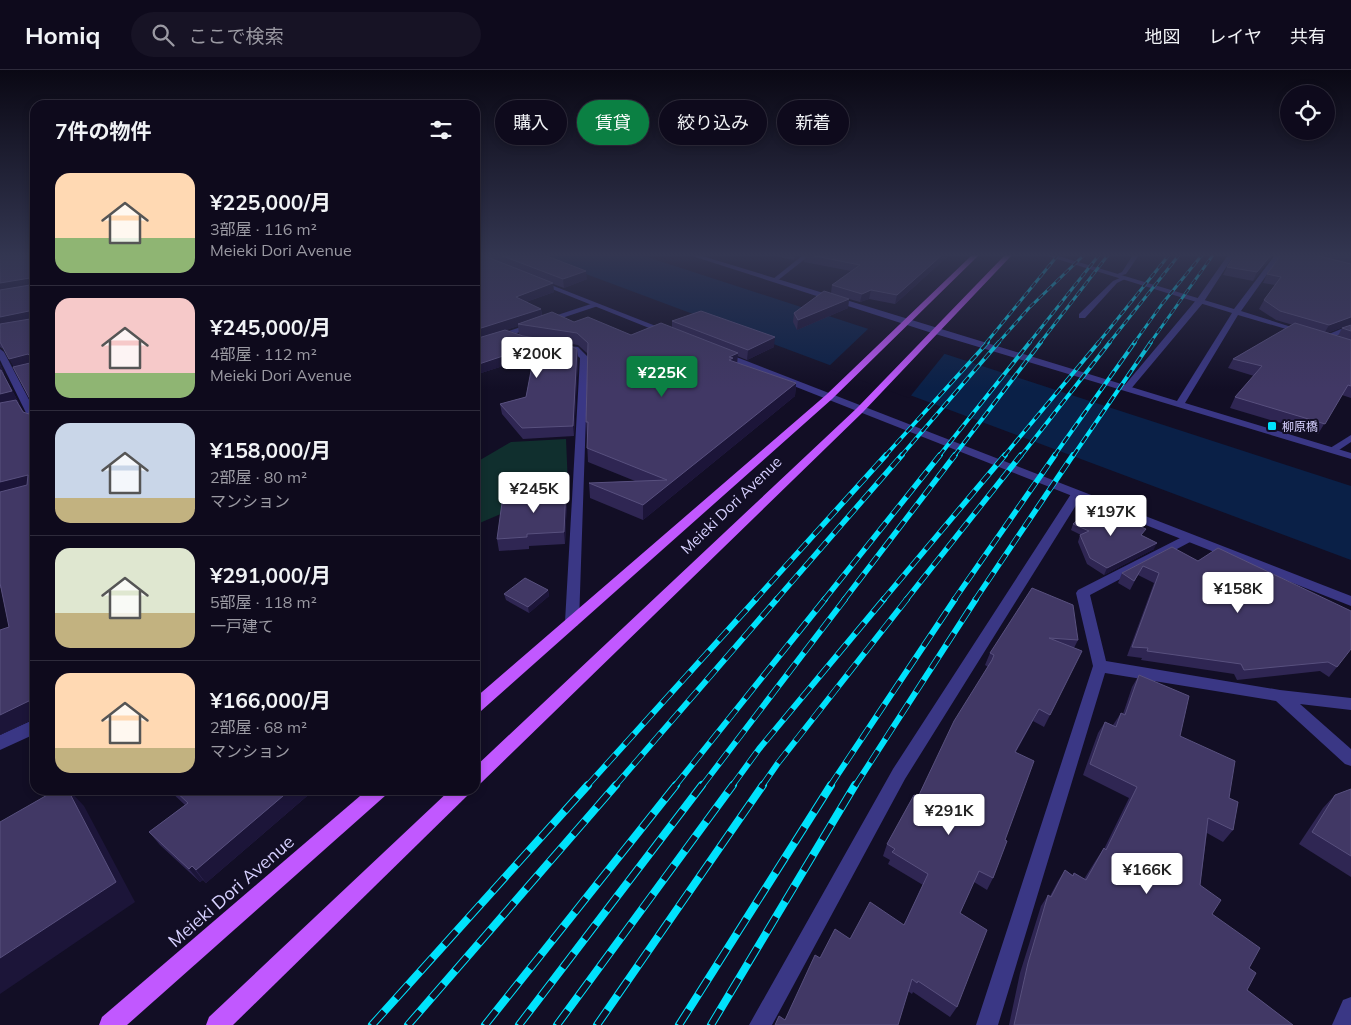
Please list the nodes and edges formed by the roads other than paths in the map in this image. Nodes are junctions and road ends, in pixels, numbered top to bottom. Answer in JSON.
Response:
{"nodes":[{"id":1,"x":584,"y":300,"type":"edge"},
{"id":2,"x":835,"y":300,"type":"edge"},
{"id":3,"x":929,"y":300,"type":"edge"},
{"id":4,"x":966,"y":300,"type":"edge"},
{"id":5,"x":1098,"y":300,"type":"edge"},
{"id":6,"x":1195,"y":300,"type":"edge"},
{"id":7,"x":1245,"y":300,"type":"edge"},
{"id":8,"x":1200,"y":301,"type":"junction"},
{"id":9,"x":597,"y":305,"type":"junction"},
{"id":10,"x":1236,"y":312,"type":"junction"},
{"id":11,"x":1082,"y":316,"type":"dead end"},
{"id":12,"x":905,"y":322,"type":"junction"},
{"id":13,"x":1351,"y":327,"type":"edge"},
{"id":14,"x":935,"y":331,"type":"junction"},
{"id":15,"x":508,"y":334,"type":"junction"},
{"id":16,"x":675,"y":336,"type":"edge"},
{"id":17,"x":1323,"y":338,"type":"junction"},
{"id":18,"x":520,"y":341,"type":"edge"},
{"id":19,"x":1337,"y":342,"type":"edge"},
{"id":20,"x":480,"y":343,"type":"edge"},
{"id":21,"x":548,"y":345,"type":"edge"},
{"id":22,"x":711,"y":350,"type":"edge"},
{"id":23,"x":0,"y":352,"type":"edge"},
{"id":24,"x":15,"y":375,"type":"junction"},
{"id":25,"x":0,"y":378,"type":"edge"},
{"id":26,"x":1127,"y":388,"type":"junction"},
{"id":27,"x":829,"y":397,"type":"junction"},
{"id":28,"x":1180,"y":404,"type":"junction"},
{"id":29,"x":860,"y":410,"type":"junction"},
{"id":30,"x":30,"y":416,"type":"edge"},
{"id":31,"x":1351,"y":438,"type":"edge"},
{"id":32,"x":1332,"y":450,"type":"junction"},
{"id":33,"x":1351,"y":456,"type":"edge"},
{"id":34,"x":1077,"y":494,"type":"junction"},
{"id":35,"x":1188,"y":538,"type":"junction"},
{"id":36,"x":1351,"y":601,"type":"edge"},
{"id":37,"x":572,"y":622,"type":"junction"},
{"id":38,"x":1100,"y":666,"type":"junction"},
{"id":39,"x":1280,"y":696,"type":"junction"},
{"id":40,"x":480,"y":703,"type":"edge"},
{"id":41,"x":1351,"y":704,"type":"edge"},
{"id":42,"x":30,"y":728,"type":"edge"},
{"id":43,"x":0,"y":743,"type":"edge"},
{"id":44,"x":1351,"y":759,"type":"edge"},
{"id":45,"x":480,"y":773,"type":"edge"},
{"id":46,"x":374,"y":795,"type":"edge"},
{"id":47,"x":457,"y":795,"type":"edge"},
{"id":48,"x":1351,"y":1008,"type":"edge"},
{"id":49,"x":110,"y":1025,"type":"edge"},
{"id":50,"x":217,"y":1025,"type":"edge"},
{"id":51,"x":760,"y":1025,"type":"edge"},
{"id":52,"x":987,"y":1025,"type":"edge"},
{"id":53,"x":1343,"y":1025,"type":"edge"}],
"edges":[{"from":1,"to":9,"type":"street"},
{"from":2,"to":12,"type":"street"},
{"from":3,"to":12,"type":"main road","name":"Meieki Dori Avenue"},
{"from":4,"to":14,"type":"main road","name":"Meieki Dori Avenue"},
{"from":5,"to":11,"type":"street"},
{"from":6,"to":8,"type":"street"},
{"from":7,"to":10,"type":"street"},
{"from":8,"to":10,"type":"street"},
{"from":8,"to":26,"type":"street"},
{"from":9,"to":15,"type":"street"},
{"from":9,"to":16,"type":"street"},
{"from":10,"to":17,"type":"street"},
{"from":10,"to":28,"type":"street"},
{"from":12,"to":14,"type":"street"},
{"from":12,"to":27,"type":"main road","name":"Meieki Dori Avenue"},
{"from":13,"to":17,"type":"street"},
{"from":14,"to":26,"type":"street"},
{"from":14,"to":29,"type":"main road","name":"Meieki Dori Avenue"},
{"from":15,"to":18,"type":"street"},
{"from":15,"to":20,"type":"street"},
{"from":17,"to":19,"type":"street"},
{"from":21,"to":37,"type":"street"},
{"from":22,"to":27,"type":"street"},
{"from":23,"to":24,"type":"street"},
{"from":24,"to":25,"type":"street"},
{"from":24,"to":30,"type":"street"},
{"from":26,"to":28,"type":"street"},
{"from":27,"to":29,"type":"street"},
{"from":27,"to":37,"type":"main road","name":"Meieki Dori Avenue"},
{"from":28,"to":32,"type":"street"},
{"from":29,"to":34,"type":"street"},
{"from":29,"to":45,"type":"main road","name":"Meieki Dori Avenue"},
{"from":31,"to":32,"type":"street"},
{"from":32,"to":33,"type":"street"},
{"from":34,"to":35,"type":"street"},
{"from":34,"to":51,"type":"street"},
{"from":35,"to":36,"type":"street"},
{"from":35,"to":38,"type":"street"},
{"from":37,"to":40,"type":"main road","name":"Meieki Dori Avenue"},
{"from":38,"to":39,"type":"street"},
{"from":38,"to":52,"type":"street"},
{"from":39,"to":41,"type":"street"},
{"from":39,"to":44,"type":"street"},
{"from":42,"to":43,"type":"street"},
{"from":46,"to":49,"type":"main road","name":"Meieki Dori Avenue"},
{"from":47,"to":50,"type":"main road"},
{"from":48,"to":53,"type":"street"}]}
